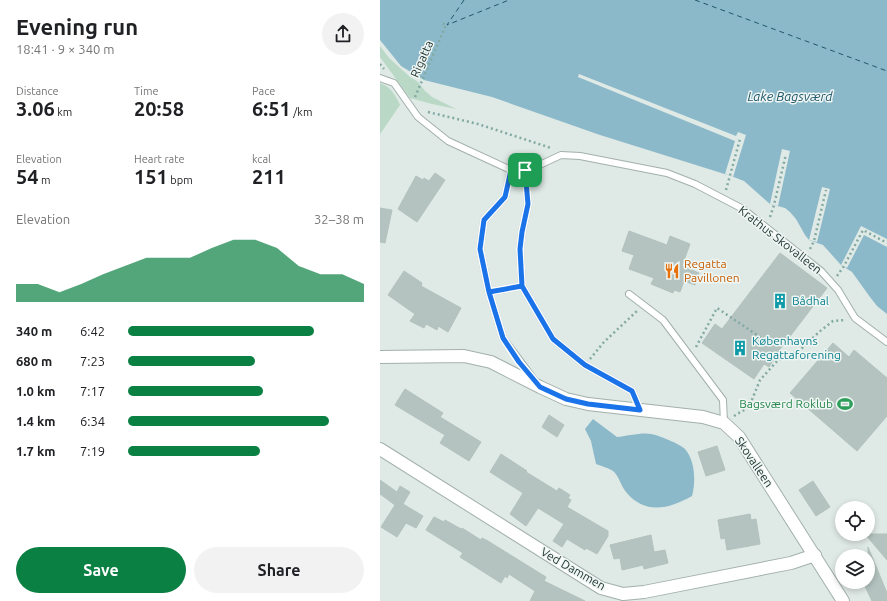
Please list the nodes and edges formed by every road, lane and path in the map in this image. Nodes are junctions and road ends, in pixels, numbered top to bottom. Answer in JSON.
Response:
{"nodes":[{"id":1,"x":440,"y":22,"type":"dead end"},
{"id":2,"x":380,"y":78,"type":"edge"},
{"id":3,"x":410,"y":107,"type":"junction"},
{"id":4,"x":740,"y":139,"type":"dead end"},
{"id":5,"x":786,"y":154,"type":"dead end"},
{"id":6,"x":561,"y":155,"type":"junction"},
{"id":7,"x":511,"y":170,"type":"junction"},
{"id":8,"x":525,"y":170,"type":"junction"},
{"id":9,"x":826,"y":190,"type":"dead end"},
{"id":10,"x":723,"y":199,"type":"junction"},
{"id":11,"x":766,"y":227,"type":"junction"},
{"id":12,"x":887,"y":243,"type":"edge"},
{"id":13,"x":805,"y":259,"type":"junction"},
{"id":14,"x":832,"y":282,"type":"junction"},
{"id":15,"x":522,"y":286,"type":"junction"},
{"id":16,"x":489,"y":292,"type":"junction"},
{"id":17,"x":629,"y":294,"type":"dead end"},
{"id":18,"x":855,"y":318,"type":"junction"},
{"id":19,"x":630,"y":319,"type":"dead end"},
{"id":20,"x":887,"y":342,"type":"edge"},
{"id":21,"x":765,"y":343,"type":"dead end"},
{"id":22,"x":380,"y":357,"type":"edge"},
{"id":23,"x":690,"y":357,"type":"junction"},
{"id":24,"x":585,"y":365,"type":"junction"},
{"id":25,"x":540,"y":387,"type":"junction"},
{"id":26,"x":640,"y":410,"type":"junction"},
{"id":27,"x":724,"y":423,"type":"junction"},
{"id":28,"x":380,"y":449,"type":"edge"},
{"id":29,"x":815,"y":555,"type":"junction"},
{"id":30,"x":843,"y":601,"type":"edge"}],
"edges":[{"from":1,"to":3,"type":"path","name":"Rigatta"},
{"from":2,"to":3,"type":"lane","name":"Krathus Skovalleen"},
{"from":3,"to":6,"type":"path"},
{"from":3,"to":7,"type":"lane","name":"Krathus Skovalleen"},
{"from":4,"to":10,"type":"path"},
{"from":5,"to":11,"type":"path"},
{"from":6,"to":8,"type":"lane","name":"Krathus Skovalleen"},
{"from":6,"to":10,"type":"lane","name":"Krathus Skovalleen"},
{"from":7,"to":8,"type":"lane","name":"Krathus Skovalleen"},
{"from":7,"to":16,"type":"lane"},
{"from":8,"to":15,"type":"lane"},
{"from":9,"to":13,"type":"path"},
{"from":10,"to":11,"type":"lane","name":"Krathus Skovalleen"},
{"from":11,"to":13,"type":"lane","name":"Krathus Skovalleen"},
{"from":12,"to":14,"type":"path"},
{"from":13,"to":14,"type":"lane","name":"Krathus Skovalleen"},
{"from":14,"to":18,"type":"lane","name":"Krathus Skovalleen"},
{"from":15,"to":16,"type":"lane"},
{"from":15,"to":24,"type":"lane"},
{"from":16,"to":25,"type":"lane"},
{"from":17,"to":23,"type":"lane"},
{"from":18,"to":20,"type":"lane","name":"Krathus Skovalleen"},
{"from":18,"to":27,"type":"path"},
{"from":19,"to":24,"type":"path"},
{"from":21,"to":23,"type":"path"},
{"from":22,"to":25,"type":"street","name":"Skovalleen"},
{"from":23,"to":27,"type":"lane"},
{"from":24,"to":26,"type":"lane"},
{"from":25,"to":26,"type":"street","name":"Skovalleen"},
{"from":26,"to":27,"type":"street","name":"Skovalleen"},
{"from":27,"to":29,"type":"street","name":"Skovalleen"},
{"from":28,"to":29,"type":"street","name":"Ved Dammen"},
{"from":29,"to":30,"type":"street","name":"Skovalleen"}]}
